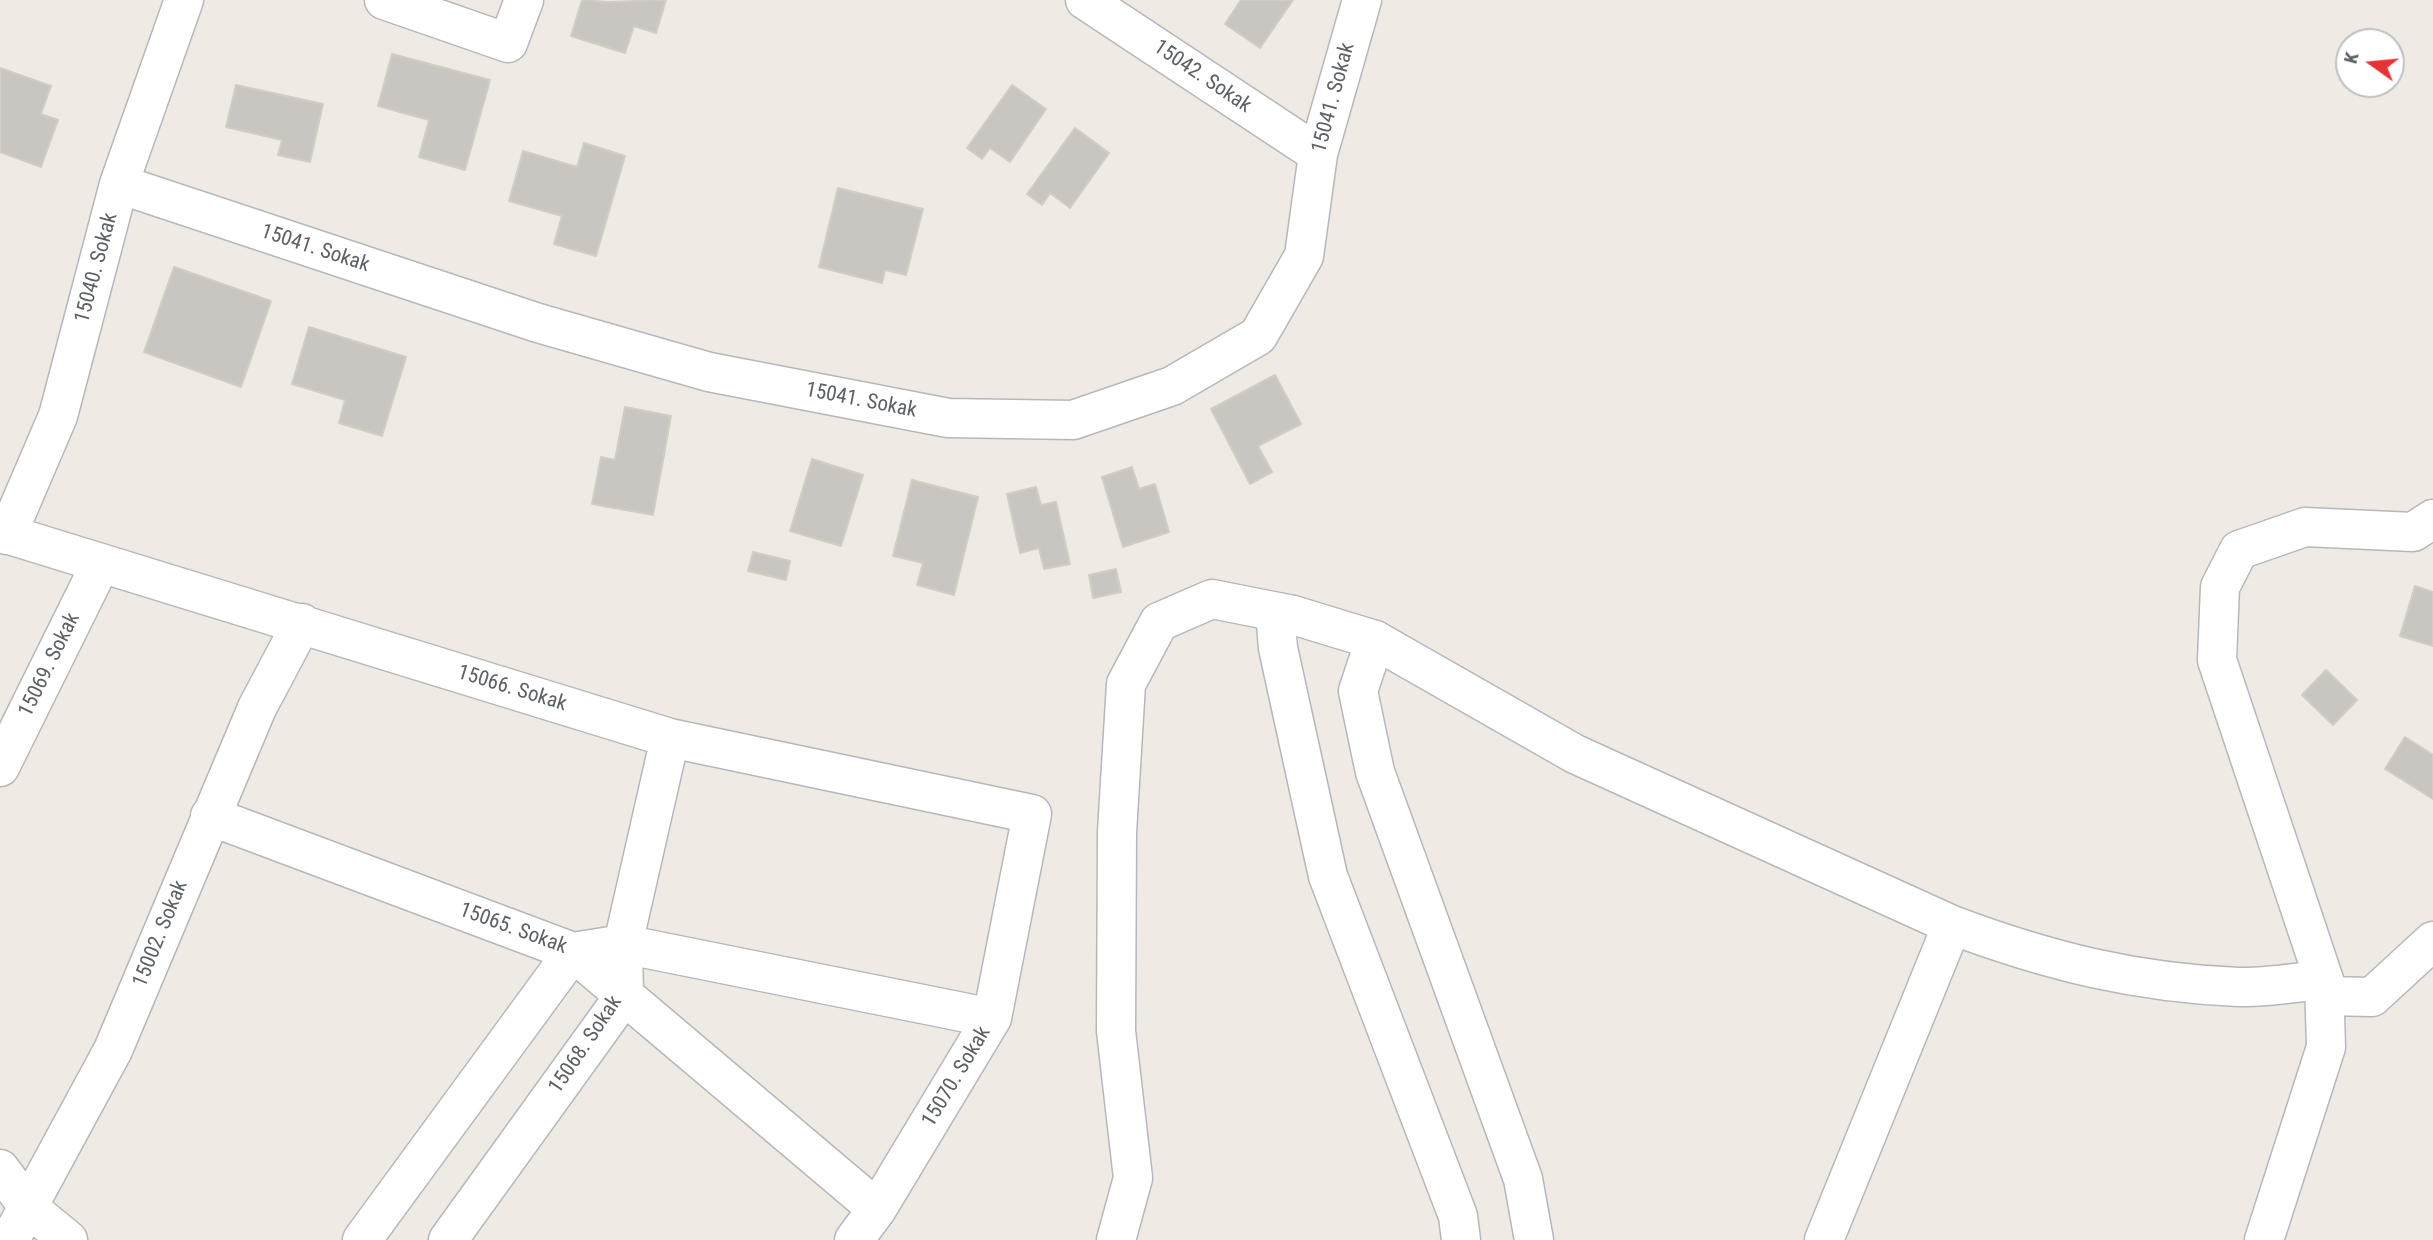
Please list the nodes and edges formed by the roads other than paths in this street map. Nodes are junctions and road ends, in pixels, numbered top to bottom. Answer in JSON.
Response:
{"nodes":[{"id":1,"x":184,"y":0,"type":"edge"},
{"id":2,"x":384,"y":0,"type":"edge"},
{"id":3,"x":524,"y":0,"type":"edge"},
{"id":4,"x":1085,"y":0,"type":"edge"},
{"id":5,"x":1362,"y":0,"type":"edge"},
{"id":6,"x":1318,"y":154,"type":"junction"},
{"id":7,"x":119,"y":184,"type":"junction"},
{"id":8,"x":2433,"y":519,"type":"edge"},
{"id":9,"x":3,"y":533,"type":"edge"},
{"id":10,"x":100,"y":563,"type":"junction"},
{"id":11,"x":1284,"y":613,"type":"junction"},
{"id":12,"x":302,"y":623,"type":"junction"},
{"id":13,"x":1375,"y":640,"type":"junction"},
{"id":14,"x":670,"y":738,"type":"junction"},
{"id":15,"x":0,"y":767,"type":"edge"},
{"id":16,"x":1032,"y":814,"type":"joint"},
{"id":17,"x":210,"y":816,"type":"junction"},
{"id":18,"x":1952,"y":925,"type":"junction"},
{"id":19,"x":2433,"y":941,"type":"edge"},
{"id":20,"x":623,"y":944,"type":"junction"},
{"id":21,"x":573,"y":952,"type":"junction"},
{"id":22,"x":2324,"y":988,"type":"junction"},
{"id":23,"x":624,"y":996,"type":"junction"},
{"id":24,"x":992,"y":1018,"type":"junction"},
{"id":25,"x":0,"y":1170,"type":"edge"},
{"id":26,"x":877,"y":1209,"type":"junction"},
{"id":27,"x":20,"y":1224,"type":"edge"},
{"id":28,"x":68,"y":1240,"type":"edge"},
{"id":29,"x":362,"y":1240,"type":"edge"},
{"id":30,"x":448,"y":1240,"type":"edge"},
{"id":31,"x":854,"y":1240,"type":"edge"},
{"id":32,"x":1116,"y":1240,"type":"edge"},
{"id":33,"x":1461,"y":1240,"type":"edge"},
{"id":34,"x":1534,"y":1240,"type":"edge"},
{"id":35,"x":1824,"y":1240,"type":"edge"},
{"id":36,"x":2264,"y":1240,"type":"edge"}],
"edges":[{"from":1,"to":7,"type":"street","name":"15040. Sokak"},
{"from":2,"to":3,"type":"street"},
{"from":4,"to":6,"type":"street","name":"15042. Sokak"},
{"from":5,"to":6,"type":"street","name":"15041. Sokak"},
{"from":6,"to":7,"type":"street","name":"15041. Sokak"},
{"from":7,"to":9,"type":"street","name":"15040. Sokak"},
{"from":8,"to":22,"type":"street"},
{"from":9,"to":10,"type":"street","name":"15066. Sokak"},
{"from":10,"to":12,"type":"street","name":"15066. Sokak"},
{"from":10,"to":15,"type":"street","name":"15069. Sokak"},
{"from":11,"to":13,"type":"street"},
{"from":11,"to":32,"type":"street"},
{"from":11,"to":33,"type":"street"},
{"from":12,"to":14,"type":"street","name":"15066. Sokak"},
{"from":12,"to":17,"type":"street","name":"15002. Sokak"},
{"from":13,"to":18,"type":"street"},
{"from":13,"to":34,"type":"street"},
{"from":14,"to":16,"type":"street","name":"15066. Sokak"},
{"from":14,"to":20,"type":"street","name":"15068. Sokak"},
{"from":16,"to":24,"type":"street","name":"15070. Sokak"},
{"from":17,"to":21,"type":"street","name":"15065. Sokak"},
{"from":17,"to":27,"type":"street","name":"15002. Sokak"},
{"from":18,"to":22,"type":"street"},
{"from":18,"to":35,"type":"street"},
{"from":19,"to":22,"type":"street"},
{"from":20,"to":21,"type":"street","name":"15065. Sokak"},
{"from":20,"to":23,"type":"street","name":"15068. Sokak"},
{"from":20,"to":24,"type":"street","name":"15065. Sokak"},
{"from":21,"to":23,"type":"street"},
{"from":21,"to":29,"type":"street"},
{"from":22,"to":36,"type":"street"},
{"from":23,"to":26,"type":"street"},
{"from":23,"to":30,"type":"street","name":"15068. Sokak"},
{"from":24,"to":26,"type":"street","name":"15070. Sokak"},
{"from":25,"to":27,"type":"street"},
{"from":26,"to":31,"type":"street","name":"15070. Sokak"},
{"from":27,"to":28,"type":"street"}]}
